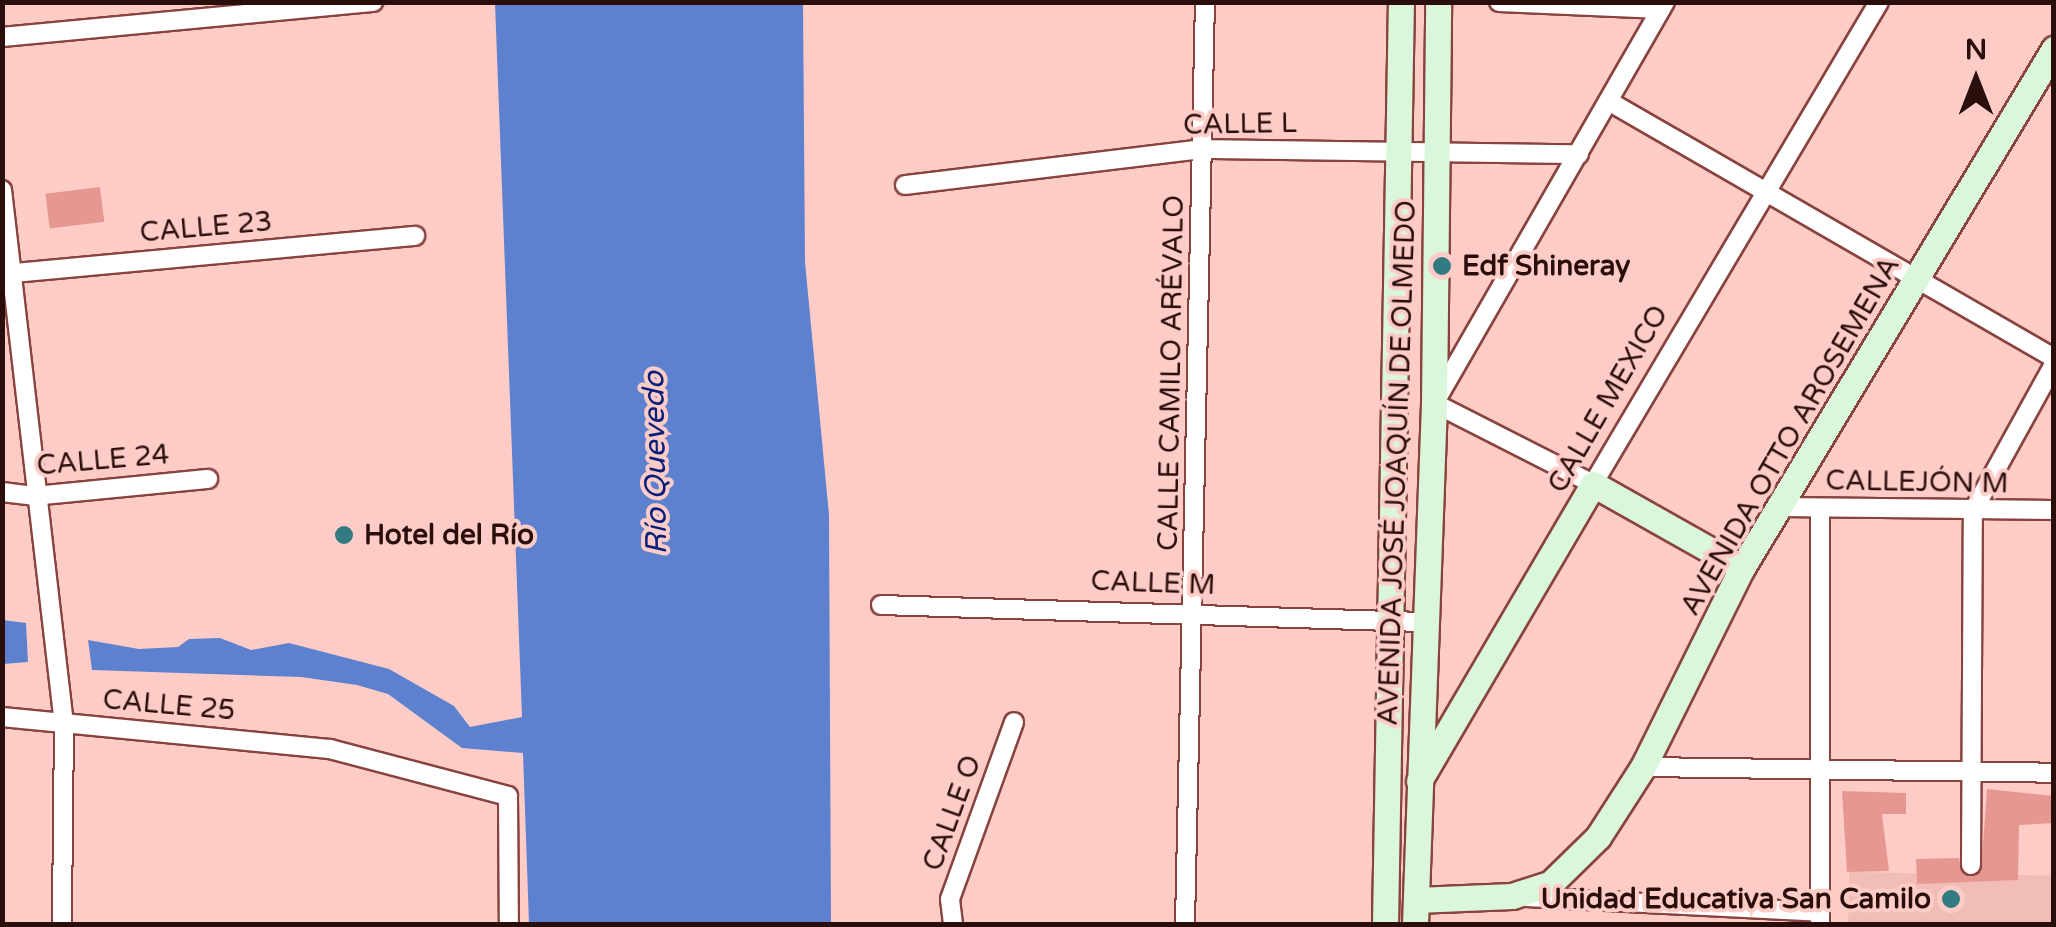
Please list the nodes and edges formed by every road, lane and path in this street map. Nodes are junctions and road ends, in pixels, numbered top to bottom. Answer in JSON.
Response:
{"nodes":[{"id":1,"x":373,"y":2,"type":"edge"},
{"id":2,"x":1205,"y":2,"type":"edge"},
{"id":3,"x":1401,"y":2,"type":"edge"},
{"id":4,"x":1438,"y":2,"type":"edge"},
{"id":5,"x":1500,"y":2,"type":"edge"},
{"id":6,"x":1879,"y":2,"type":"edge"},
{"id":7,"x":1663,"y":6,"type":"edge"},
{"id":8,"x":2,"y":37,"type":"edge"},
{"id":9,"x":2054,"y":49,"type":"edge"},
{"id":10,"x":1610,"y":102,"type":"junction"},
{"id":11,"x":1203,"y":148,"type":"junction"},
{"id":12,"x":1398,"y":152,"type":"junction"},
{"id":13,"x":1435,"y":154,"type":"junction"},
{"id":14,"x":1579,"y":154,"type":"junction"},
{"id":15,"x":904,"y":185,"type":"dead end"},
{"id":16,"x":1766,"y":189,"type":"junction"},
{"id":17,"x":2,"y":190,"type":"edge"},
{"id":18,"x":415,"y":236,"type":"dead end"},
{"id":19,"x":8,"y":274,"type":"edge"},
{"id":20,"x":1916,"y":278,"type":"junction"},
{"id":21,"x":2054,"y":361,"type":"edge"},
{"id":22,"x":1434,"y":404,"type":"junction"},
{"id":23,"x":208,"y":479,"type":"dead end"},
{"id":24,"x":1593,"y":484,"type":"junction"},
{"id":25,"x":2,"y":492,"type":"edge"},
{"id":26,"x":34,"y":496,"type":"junction"},
{"id":27,"x":1779,"y":507,"type":"junction"},
{"id":28,"x":1820,"y":508,"type":"junction"},
{"id":29,"x":2054,"y":510,"type":"edge"},
{"id":30,"x":1972,"y":511,"type":"junction"},
{"id":31,"x":1742,"y":568,"type":"junction"},
{"id":32,"x":881,"y":605,"type":"dead end"},
{"id":33,"x":1191,"y":614,"type":"junction"},
{"id":34,"x":1390,"y":621,"type":"junction"},
{"id":35,"x":1422,"y":622,"type":"junction"},
{"id":36,"x":2,"y":717,"type":"edge"},
{"id":37,"x":1014,"y":722,"type":"dead end"},
{"id":38,"x":64,"y":724,"type":"junction"},
{"id":39,"x":1643,"y":766,"type":"junction"},
{"id":40,"x":1969,"y":772,"type":"junction"},
{"id":41,"x":2054,"y":773,"type":"edge"},
{"id":42,"x":1818,"y":774,"type":"junction"},
{"id":43,"x":1418,"y":784,"type":"junction"},
{"id":44,"x":1387,"y":825,"type":"junction"},
{"id":45,"x":1970,"y":865,"type":"dead end"},
{"id":46,"x":1512,"y":896,"type":"junction"},
{"id":47,"x":1416,"y":912,"type":"edge"},
{"id":48,"x":1820,"y":918,"type":"edge"},
{"id":49,"x":62,"y":924,"type":"edge"},
{"id":50,"x":509,"y":924,"type":"edge"},
{"id":51,"x":953,"y":924,"type":"edge"},
{"id":52,"x":1185,"y":924,"type":"edge"},
{"id":53,"x":1385,"y":924,"type":"edge"}],
"edges":[{"from":1,"to":8,"type":"street"},
{"from":2,"to":11,"type":"street","name":"CALLE CAMILO ARÉVALO"},
{"from":3,"to":12,"type":"main road","name":"AVENIDA JOSÉ JOAQUÍN DE OLMEDO"},
{"from":4,"to":13,"type":"main road","name":"AVENIDA JOSÉ JOAQUÍN DE OLMEDO"},
{"from":5,"to":7,"type":"street"},
{"from":6,"to":16,"type":"street","name":"CALLE MEXICO"},
{"from":7,"to":10,"type":"street"},
{"from":9,"to":20,"type":"main road","name":"AVENIDA OTTO AROSEMENA"},
{"from":10,"to":14,"type":"street"},
{"from":10,"to":16,"type":"street"},
{"from":11,"to":12,"type":"street","name":"CALLE L"},
{"from":11,"to":15,"type":"street","name":"CALLE L"},
{"from":11,"to":33,"type":"street","name":"CALLE CAMILO ARÉVALO"},
{"from":12,"to":13,"type":"street","name":"CALLE L"},
{"from":12,"to":34,"type":"main road","name":"AVENIDA JOSÉ JOAQUÍN DE OLMEDO"},
{"from":13,"to":14,"type":"street","name":"CALLE L"},
{"from":13,"to":22,"type":"main road","name":"AVENIDA JOSÉ JOAQUÍN DE OLMEDO"},
{"from":14,"to":22,"type":"street"},
{"from":16,"to":20,"type":"street"},
{"from":16,"to":24,"type":"street","name":"CALLE MEXICO"},
{"from":17,"to":19,"type":"street"},
{"from":18,"to":19,"type":"street","name":"CALLE 23"},
{"from":19,"to":26,"type":"street"},
{"from":20,"to":21,"type":"street"},
{"from":20,"to":27,"type":"main road","name":"AVENIDA OTTO AROSEMENA"},
{"from":21,"to":30,"type":"street"},
{"from":22,"to":24,"type":"street"},
{"from":22,"to":35,"type":"main road","name":"AVENIDA JOSÉ JOAQUÍN DE OLMEDO"},
{"from":23,"to":26,"type":"street","name":"CALLE 24"},
{"from":24,"to":31,"type":"main road"},
{"from":24,"to":43,"type":"main road","name":"CALLE MEXICO"},
{"from":25,"to":26,"type":"street","name":"CALLE 24"},
{"from":26,"to":38,"type":"street"},
{"from":27,"to":28,"type":"street","name":"CALLEJÓN M"},
{"from":27,"to":31,"type":"main road","name":"AVENIDA OTTO AROSEMENA"},
{"from":28,"to":30,"type":"street","name":"CALLEJÓN M"},
{"from":28,"to":42,"type":"street"},
{"from":29,"to":30,"type":"street","name":"CALLEJÓN M"},
{"from":30,"to":40,"type":"street"},
{"from":31,"to":39,"type":"main road","name":"AVENIDA OTTO AROSEMENA"},
{"from":32,"to":33,"type":"street","name":"CALLE M"},
{"from":33,"to":34,"type":"street","name":"CALLE M"},
{"from":33,"to":52,"type":"street","name":"CALLE CAMILO ARÉVALO"},
{"from":34,"to":35,"type":"street","name":"CALLE M"},
{"from":34,"to":44,"type":"main road","name":"AVENIDA JOSÉ JOAQUÍN DE OLMEDO"},
{"from":35,"to":43,"type":"main road","name":"AVENIDA JOSÉ JOAQUÍN DE OLMEDO"},
{"from":36,"to":38,"type":"street","name":"CALLE 25"},
{"from":37,"to":51,"type":"street","name":"CALLE O"},
{"from":38,"to":49,"type":"street"},
{"from":38,"to":50,"type":"street","name":"CALLE 25"},
{"from":39,"to":42,"type":"street"},
{"from":39,"to":46,"type":"main road","name":"AVENIDA OTTO AROSEMENA"},
{"from":40,"to":41,"type":"street"},
{"from":40,"to":42,"type":"street"},
{"from":40,"to":45,"type":"street"},
{"from":42,"to":48,"type":"street"},
{"from":43,"to":44,"type":"main road","name":"CALLE MEXICO"},
{"from":43,"to":47,"type":"main road","name":"AVENIDA JOSÉ JOAQUÍN DE OLMEDO"},
{"from":44,"to":53,"type":"main road","name":"AVENIDA JOSÉ JOAQUÍN DE OLMEDO"},
{"from":46,"to":47,"type":"main road","name":"AVENIDA OTTO AROSEMENA"},
{"from":46,"to":48,"type":"street"}]}
